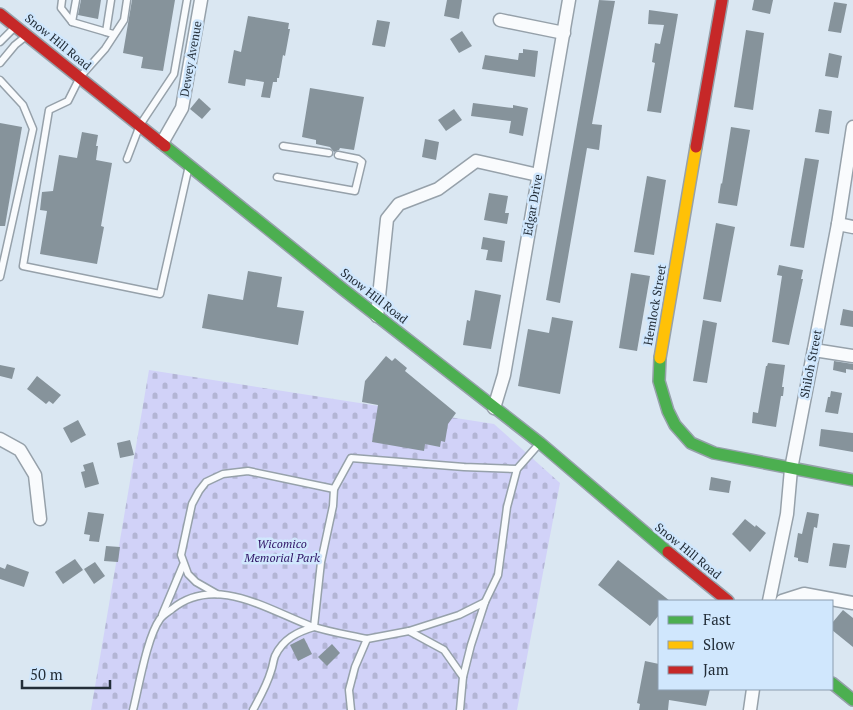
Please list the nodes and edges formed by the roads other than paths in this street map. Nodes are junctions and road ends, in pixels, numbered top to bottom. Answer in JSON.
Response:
{"nodes":[{"id":1,"x":62,"y":0,"type":"edge"},
{"id":2,"x":76,"y":0,"type":"edge"},
{"id":3,"x":111,"y":0,"type":"edge"},
{"id":4,"x":127,"y":0,"type":"edge"},
{"id":5,"x":187,"y":0,"type":"edge"},
{"id":6,"x":202,"y":0,"type":"edge"},
{"id":7,"x":570,"y":0,"type":"edge"},
{"id":8,"x":722,"y":0,"type":"edge"},
{"id":9,"x":0,"y":14,"type":"edge"},
{"id":10,"x":500,"y":20,"type":"dead end"},
{"id":11,"x":72,"y":22,"type":"junction"},
{"id":12,"x":16,"y":26,"type":"junction"},
{"id":13,"x":106,"y":32,"type":"junction"},
{"id":14,"x":564,"y":33,"type":"junction"},
{"id":15,"x":113,"y":34,"type":"junction"},
{"id":16,"x":28,"y":35,"type":"junction"},
{"id":17,"x":0,"y":42,"type":"edge"},
{"id":18,"x":0,"y":63,"type":"edge"},
{"id":19,"x":80,"y":77,"type":"junction"},
{"id":20,"x":0,"y":80,"type":"edge"},
{"id":21,"x":140,"y":125,"type":"junction"},
{"id":22,"x":853,"y":126,"type":"edge"},
{"id":23,"x":162,"y":143,"type":"junction"},
{"id":24,"x":283,"y":146,"type":"dead end"},
{"id":25,"x":329,"y":153,"type":"dead end"},
{"id":26,"x":338,"y":155,"type":"dead end"},
{"id":27,"x":127,"y":159,"type":"dead end"},
{"id":28,"x":189,"y":166,"type":"junction"},
{"id":29,"x":538,"y":175,"type":"junction"},
{"id":30,"x":277,"y":177,"type":"dead end"},
{"id":31,"x":838,"y":224,"type":"junction"},
{"id":32,"x":853,"y":227,"type":"edge"},
{"id":33,"x":0,"y":277,"type":"edge"},
{"id":34,"x":377,"y":316,"type":"junction"},
{"id":35,"x":814,"y":350,"type":"junction"},
{"id":36,"x":853,"y":356,"type":"edge"},
{"id":37,"x":494,"y":408,"type":"junction"},
{"id":38,"x":0,"y":439,"type":"edge"},
{"id":39,"x":540,"y":443,"type":"junction"},
{"id":40,"x":517,"y":469,"type":"junction"},
{"id":41,"x":791,"y":469,"type":"junction"},
{"id":42,"x":853,"y":480,"type":"edge"},
{"id":43,"x":334,"y":490,"type":"junction"},
{"id":44,"x":40,"y":519,"type":"dead end"},
{"id":45,"x":183,"y":565,"type":"junction"},
{"id":46,"x":217,"y":594,"type":"junction"},
{"id":47,"x":727,"y":600,"type":"edge"},
{"id":48,"x":769,"y":600,"type":"edge"},
{"id":49,"x":785,"y":600,"type":"edge"},
{"id":50,"x":485,"y":602,"type":"junction"},
{"id":51,"x":853,"y":602,"type":"edge"},
{"id":52,"x":161,"y":618,"type":"junction"},
{"id":53,"x":314,"y":627,"type":"junction"},
{"id":54,"x":409,"y":631,"type":"junction"},
{"id":55,"x":367,"y":638,"type":"junction"},
{"id":56,"x":463,"y":677,"type":"junction"},
{"id":57,"x":833,"y":684,"type":"edge"},
{"id":58,"x":754,"y":690,"type":"edge"},
{"id":59,"x":853,"y":700,"type":"edge"},
{"id":60,"x":133,"y":710,"type":"edge"},
{"id":61,"x":254,"y":710,"type":"edge"},
{"id":62,"x":351,"y":710,"type":"edge"},
{"id":63,"x":460,"y":710,"type":"edge"},
{"id":64,"x":750,"y":710,"type":"edge"}],
"edges":[{"from":1,"to":11,"type":"lane"},
{"from":2,"to":11,"type":"lane"},
{"from":3,"to":13,"type":"lane"},
{"from":4,"to":15,"type":"lane"},
{"from":5,"to":21,"type":"lane"},
{"from":6,"to":23,"type":"street","name":"Dewey Avenue"},
{"from":7,"to":14,"type":"street","name":"Edgar Drive"},
{"from":8,"to":41,"type":"main road","name":"Hemlock Street"},
{"from":9,"to":12,"type":"main road","name":"Snow Hill Road"},
{"from":10,"to":14,"type":"street"},
{"from":11,"to":13,"type":"lane"},
{"from":12,"to":16,"type":"main road","name":"Snow Hill Road"},
{"from":12,"to":17,"type":"lane"},
{"from":13,"to":15,"type":"lane"},
{"from":14,"to":29,"type":"street","name":"Edgar Drive"},
{"from":15,"to":19,"type":"lane"},
{"from":16,"to":18,"type":"lane"},
{"from":16,"to":19,"type":"main road","name":"Snow Hill Road"},
{"from":19,"to":21,"type":"main road","name":"Snow Hill Road"},
{"from":19,"to":28,"type":"lane"},
{"from":20,"to":33,"type":"lane"},
{"from":21,"to":23,"type":"main road","name":"Snow Hill Road"},
{"from":21,"to":27,"type":"lane"},
{"from":22,"to":31,"type":"street","name":"Shiloh Street"},
{"from":23,"to":28,"type":"main road","name":"Snow Hill Road"},
{"from":24,"to":25,"type":"lane"},
{"from":26,"to":30,"type":"lane"},
{"from":28,"to":34,"type":"main road","name":"Snow Hill Road"},
{"from":29,"to":34,"type":"street"},
{"from":29,"to":37,"type":"street","name":"Edgar Drive"},
{"from":31,"to":32,"type":"street"},
{"from":31,"to":35,"type":"street","name":"Shiloh Street"},
{"from":34,"to":37,"type":"main road","name":"Snow Hill Road"},
{"from":35,"to":36,"type":"street"},
{"from":35,"to":41,"type":"street","name":"Shiloh Street"},
{"from":37,"to":39,"type":"main road","name":"Snow Hill Road"},
{"from":38,"to":44,"type":"street"},
{"from":39,"to":40,"type":"lane"},
{"from":39,"to":47,"type":"main road","name":"Snow Hill Road"},
{"from":40,"to":43,"type":"lane"},
{"from":40,"to":50,"type":"lane"},
{"from":41,"to":42,"type":"main road","name":"Hemlock Street"},
{"from":41,"to":48,"type":"street","name":"Shiloh Street"},
{"from":43,"to":45,"type":"lane"},
{"from":43,"to":53,"type":"lane"},
{"from":45,"to":46,"type":"lane"},
{"from":45,"to":52,"type":"lane"},
{"from":46,"to":52,"type":"lane"},
{"from":46,"to":53,"type":"lane"},
{"from":49,"to":51,"type":"street"},
{"from":50,"to":54,"type":"lane"},
{"from":50,"to":56,"type":"lane"},
{"from":52,"to":60,"type":"lane"},
{"from":53,"to":55,"type":"lane"},
{"from":53,"to":61,"type":"lane"},
{"from":54,"to":55,"type":"lane"},
{"from":54,"to":56,"type":"lane"},
{"from":55,"to":62,"type":"lane"},
{"from":56,"to":63,"type":"lane"},
{"from":57,"to":59,"type":"main road"},
{"from":58,"to":64,"type":"street"}]}
